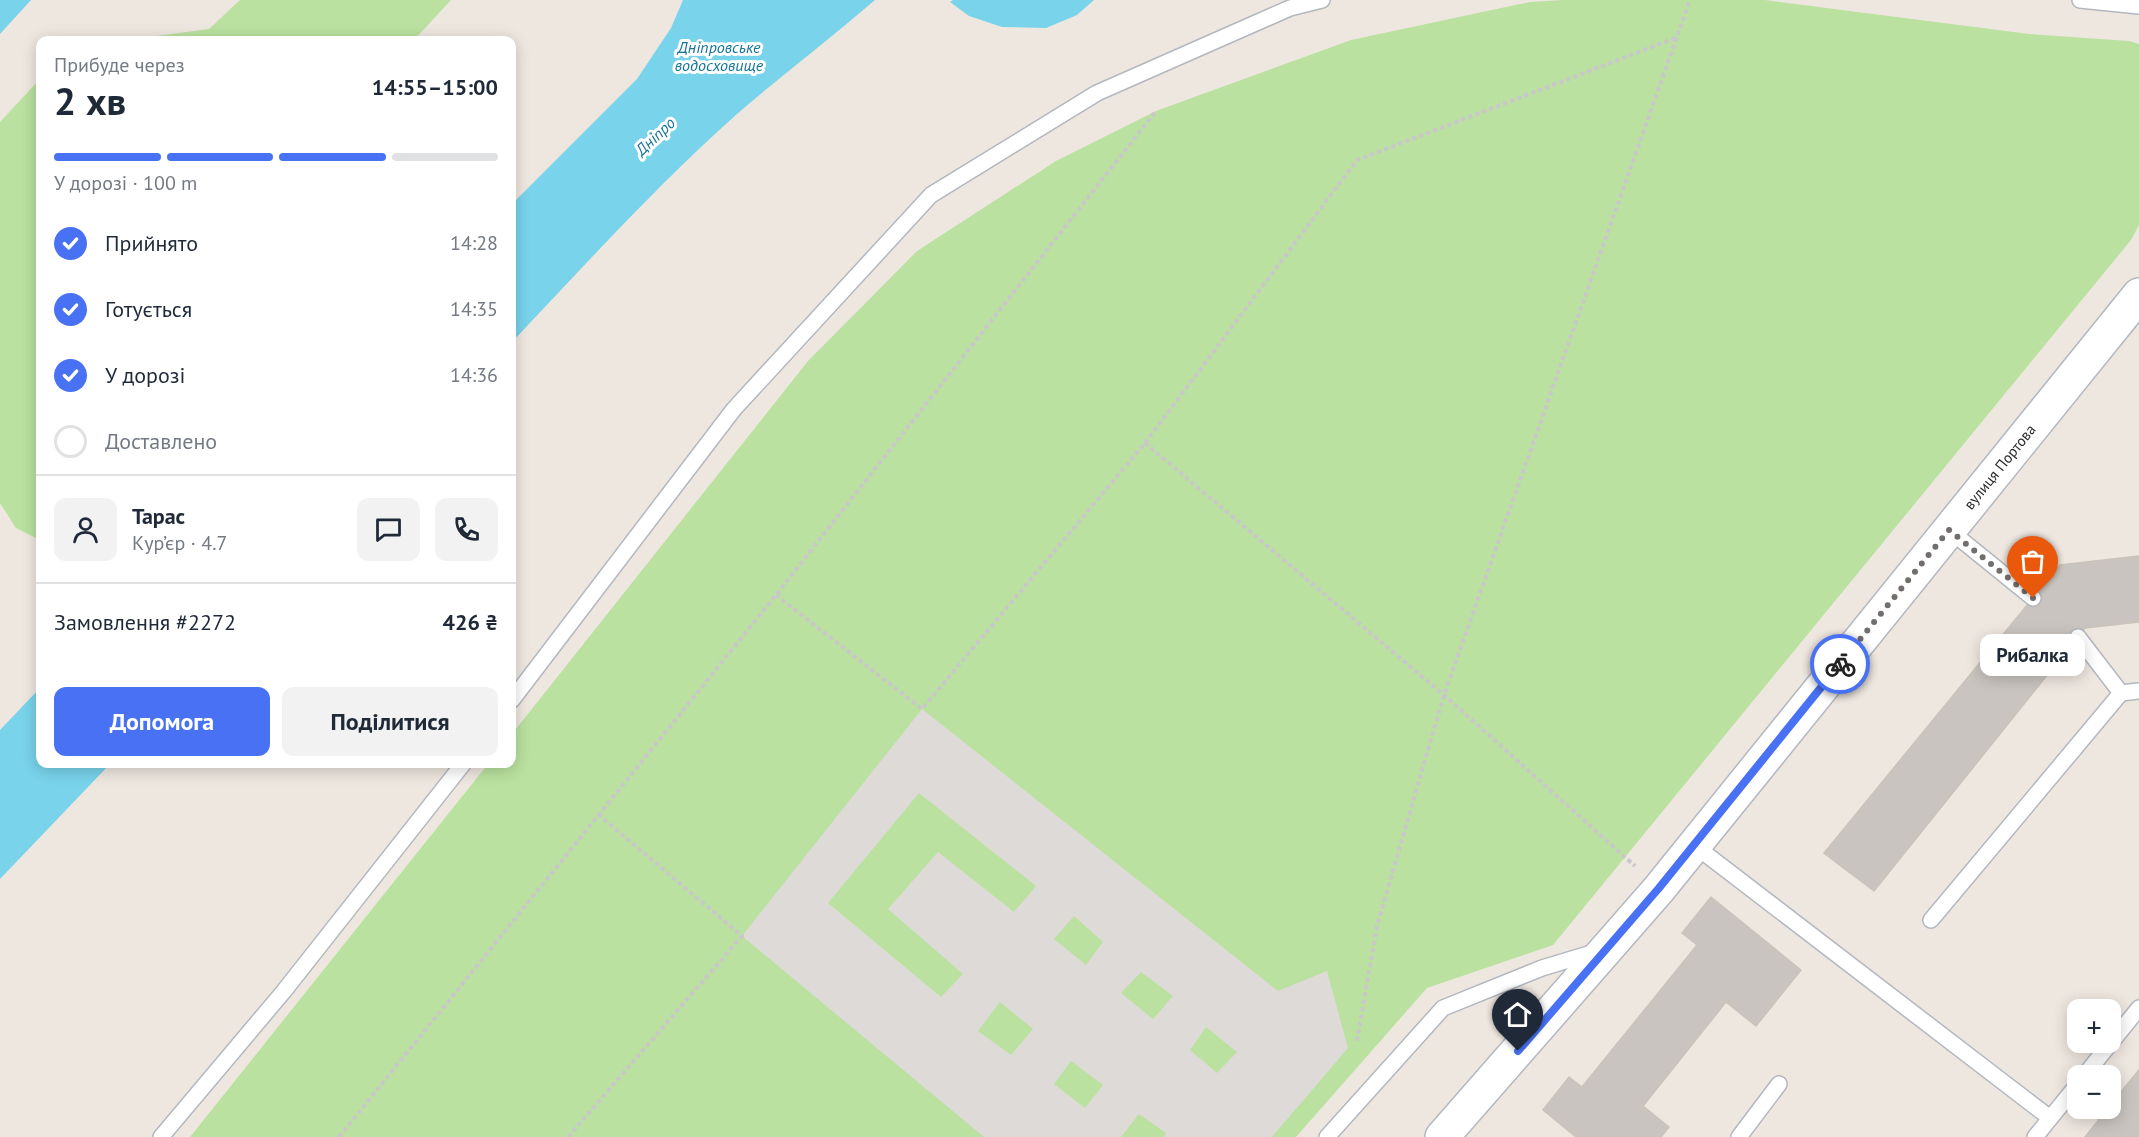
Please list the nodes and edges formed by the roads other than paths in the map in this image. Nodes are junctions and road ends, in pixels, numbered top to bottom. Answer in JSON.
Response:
{"nodes":[{"id":1,"x":1322,"y":0,"type":"edge"},
{"id":2,"x":2080,"y":0,"type":"edge"},
{"id":3,"x":2139,"y":6,"type":"edge"},
{"id":4,"x":2139,"y":295,"type":"edge"},
{"id":5,"x":1949,"y":530,"type":"junction"},
{"id":6,"x":2033,"y":598,"type":"dead end"},
{"id":7,"x":2078,"y":637,"type":"dead end"},
{"id":8,"x":2139,"y":691,"type":"edge"},
{"id":9,"x":2121,"y":693,"type":"junction"},
{"id":10,"x":516,"y":695,"type":"edge"},
{"id":11,"x":460,"y":768,"type":"edge"},
{"id":12,"x":1694,"y":845,"type":"junction"},
{"id":13,"x":1931,"y":920,"type":"dead end"},
{"id":14,"x":1610,"y":947,"type":"junction"},
{"id":15,"x":2139,"y":1008,"type":"edge"},
{"id":16,"x":2093,"y":1065,"type":"edge"},
{"id":17,"x":1779,"y":1084,"type":"dead end"},
{"id":18,"x":2067,"y":1097,"type":"edge"},
{"id":19,"x":2050,"y":1118,"type":"junction"},
{"id":20,"x":161,"y":1137,"type":"edge"},
{"id":21,"x":1327,"y":1137,"type":"edge"},
{"id":22,"x":1442,"y":1137,"type":"edge"},
{"id":23,"x":1739,"y":1137,"type":"edge"},
{"id":24,"x":2036,"y":1137,"type":"edge"}],
"edges":[{"from":1,"to":10,"type":"lane"},
{"from":2,"to":3,"type":"lane"},
{"from":4,"to":5,"type":"street","name":"вулиця Портова"},
{"from":5,"to":6,"type":"lane"},
{"from":5,"to":12,"type":"street","name":"вулиця Портова"},
{"from":7,"to":9,"type":"lane"},
{"from":8,"to":9,"type":"lane"},
{"from":9,"to":13,"type":"lane"},
{"from":11,"to":20,"type":"lane"},
{"from":12,"to":14,"type":"street","name":"вулиця Портова"},
{"from":12,"to":19,"type":"lane"},
{"from":14,"to":21,"type":"lane"},
{"from":14,"to":22,"type":"street","name":"вулиця Портова"},
{"from":15,"to":16,"type":"lane"},
{"from":17,"to":23,"type":"lane"},
{"from":18,"to":19,"type":"lane"},
{"from":19,"to":24,"type":"lane"}]}
